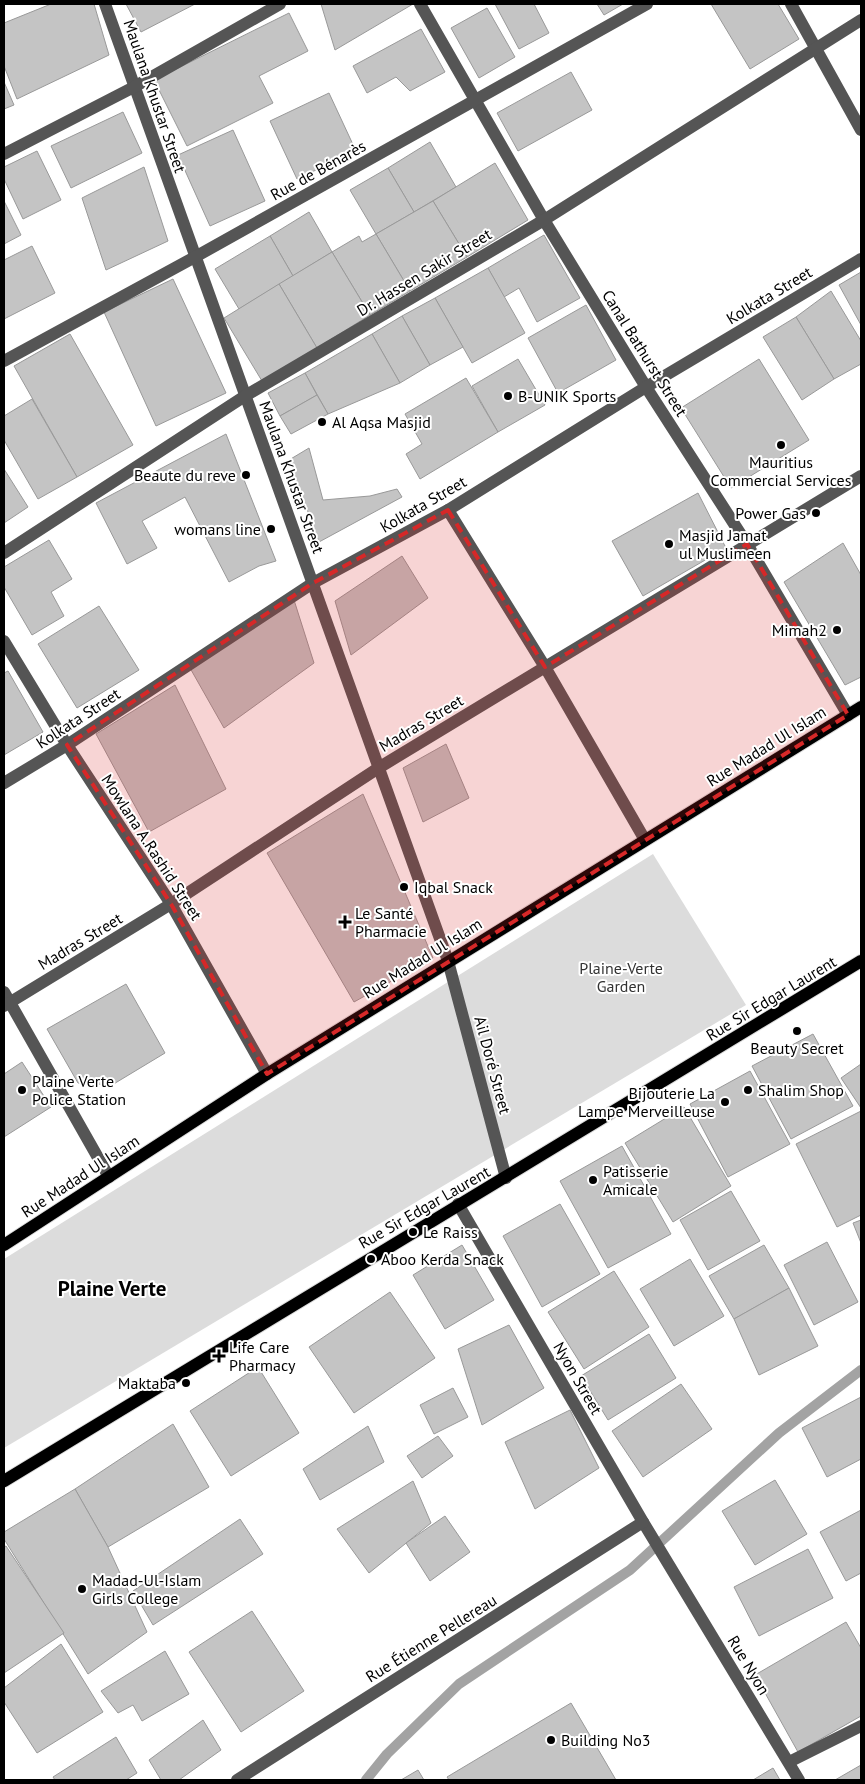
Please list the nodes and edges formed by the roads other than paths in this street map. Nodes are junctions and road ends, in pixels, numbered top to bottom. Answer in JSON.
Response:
{"nodes":[{"id":1,"x":105,"y":4,"type":"edge"},
{"id":2,"x":280,"y":4,"type":"edge"},
{"id":3,"x":420,"y":4,"type":"edge"},
{"id":4,"x":647,"y":4,"type":"edge"},
{"id":5,"x":791,"y":4,"type":"edge"},
{"id":6,"x":861,"y":20,"type":"edge"},
{"id":7,"x":817,"y":49,"type":"junction"},
{"id":8,"x":134,"y":87,"type":"junction"},
{"id":9,"x":475,"y":101,"type":"junction"},
{"id":10,"x":861,"y":130,"type":"edge"},
{"id":11,"x":4,"y":154,"type":"edge"},
{"id":12,"x":544,"y":220,"type":"junction"},
{"id":13,"x":196,"y":257,"type":"junction"},
{"id":14,"x":861,"y":259,"type":"edge"},
{"id":15,"x":4,"y":361,"type":"edge"},
{"id":16,"x":646,"y":387,"type":"junction"},
{"id":17,"x":246,"y":396,"type":"junction"},
{"id":18,"x":861,"y":476,"type":"edge"},
{"id":19,"x":448,"y":510,"type":"junction"},
{"id":20,"x":748,"y":544,"type":"junction"},
{"id":21,"x":4,"y":553,"type":"edge"},
{"id":22,"x":313,"y":583,"type":"junction"},
{"id":23,"x":4,"y":641,"type":"edge"},
{"id":24,"x":545,"y":667,"type":"junction"},
{"id":25,"x":861,"y":707,"type":"edge"},
{"id":26,"x":848,"y":715,"type":"junction"},
{"id":27,"x":67,"y":745,"type":"junction"},
{"id":28,"x":380,"y":767,"type":"junction"},
{"id":29,"x":4,"y":783,"type":"edge"},
{"id":30,"x":645,"y":840,"type":"junction"},
{"id":31,"x":171,"y":904,"type":"junction"},
{"id":32,"x":448,"y":961,"type":"junction"},
{"id":33,"x":861,"y":962,"type":"edge"},
{"id":34,"x":6,"y":1000,"type":"edge"},
{"id":35,"x":267,"y":1074,"type":"junction"},
{"id":36,"x":109,"y":1177,"type":"junction"},
{"id":37,"x":506,"y":1178,"type":"junction"},
{"id":38,"x":458,"y":1204,"type":"junction"},
{"id":39,"x":4,"y":1245,"type":"edge"},
{"id":40,"x":4,"y":1481,"type":"edge"},
{"id":41,"x":643,"y":1522,"type":"junction"},
{"id":42,"x":670,"y":1567,"type":"joint"},
{"id":43,"x":861,"y":1726,"type":"edge"},
{"id":44,"x":789,"y":1762,"type":"junction"},
{"id":45,"x":237,"y":1780,"type":"edge"},
{"id":46,"x":799,"y":1780,"type":"edge"}],
"edges":[{"from":1,"to":8,"type":"street","name":"Maulana Khustar Street"},
{"from":2,"to":8,"type":"street"},
{"from":3,"to":9,"type":"street","name":"Canal Bathurst Street"},
{"from":4,"to":9,"type":"street","name":"Rue de Bénarès"},
{"from":5,"to":7,"type":"street"},
{"from":6,"to":7,"type":"street","name":"Dr. Hassen Sakir Street"},
{"from":7,"to":10,"type":"street"},
{"from":7,"to":12,"type":"street","name":"Dr. Hassen Sakir Street"},
{"from":8,"to":11,"type":"street"},
{"from":8,"to":13,"type":"street","name":"Maulana Khustar Street"},
{"from":9,"to":12,"type":"street","name":"Canal Bathurst Street"},
{"from":9,"to":13,"type":"street","name":"Rue de Bénarès"},
{"from":12,"to":16,"type":"street","name":"Canal Bathurst Street"},
{"from":12,"to":17,"type":"street","name":"Dr. Hassen Sakir Street"},
{"from":13,"to":15,"type":"street","name":"Rue de Bénarès"},
{"from":13,"to":17,"type":"street","name":"Maulana Khustar Street"},
{"from":14,"to":16,"type":"street","name":"Kolkata Street"},
{"from":16,"to":19,"type":"street","name":"Kolkata Street"},
{"from":16,"to":20,"type":"street","name":"Canal Bathurst Street"},
{"from":17,"to":21,"type":"street","name":"Dr. Hassen Sakir Street"},
{"from":17,"to":22,"type":"street","name":"Maulana Khustar Street"},
{"from":18,"to":20,"type":"street","name":"Madras Street"},
{"from":19,"to":22,"type":"street","name":"Kolkata Street"},
{"from":19,"to":24,"type":"street"},
{"from":20,"to":24,"type":"street","name":"Madras Street"},
{"from":20,"to":26,"type":"street","name":"Canal Bathurst Street"},
{"from":22,"to":27,"type":"street","name":"Kolkata Street"},
{"from":22,"to":28,"type":"street","name":"Maulana Khustar Street"},
{"from":23,"to":27,"type":"street","name":"Mowlana A.Rashid Street"},
{"from":24,"to":28,"type":"street","name":"Madras Street"},
{"from":24,"to":30,"type":"street"},
{"from":25,"to":26,"type":"main road","name":"Rue Madad Ul Islam"},
{"from":26,"to":30,"type":"main road","name":"Rue Madad Ul Islam"},
{"from":27,"to":29,"type":"street","name":"Kolkata Street"},
{"from":27,"to":31,"type":"street","name":"Mowlana A.Rashid Street"},
{"from":28,"to":31,"type":"street","name":"Madras Street"},
{"from":28,"to":32,"type":"street","name":"Maulana Khustar Street"},
{"from":30,"to":32,"type":"main road","name":"Rue Madad Ul Islam"},
{"from":31,"to":34,"type":"street","name":"Madras Street"},
{"from":31,"to":35,"type":"street","name":"Mowlana A.Rashid Street"},
{"from":32,"to":35,"type":"main road","name":"Rue Madad Ul Islam"},
{"from":32,"to":37,"type":"street","name":"Ail Doré Street"},
{"from":33,"to":37,"type":"main road","name":"Rue Sir Edgar Laurent"},
{"from":34,"to":36,"type":"street"},
{"from":35,"to":36,"type":"main road","name":"Rue Madad Ul Islam"},
{"from":36,"to":39,"type":"main road","name":"Rue Madad Ul Islam"},
{"from":37,"to":38,"type":"main road","name":"Rue Sir Edgar Laurent"},
{"from":38,"to":40,"type":"main road","name":"Rue Sir Edgar Laurent"},
{"from":38,"to":41,"type":"street","name":"Nyon Street"},
{"from":41,"to":42,"type":"street","name":"Nyon Street"},
{"from":41,"to":45,"type":"street","name":"Rue Étienne Pellereau"},
{"from":42,"to":44,"type":"street","name":"Rue Nyon"},
{"from":43,"to":44,"type":"street"},
{"from":44,"to":46,"type":"street","name":"Rue Nyon"}]}
